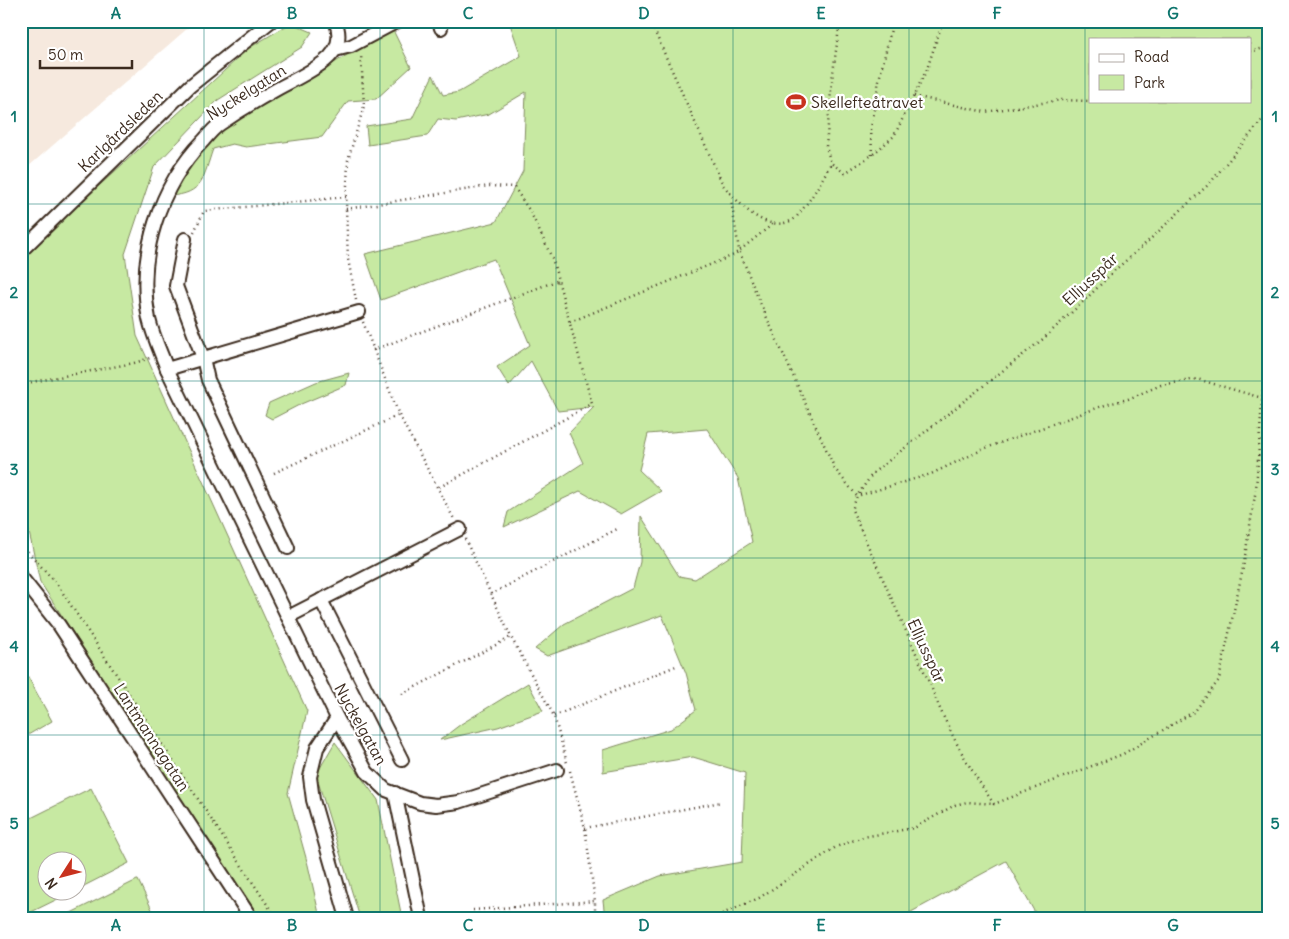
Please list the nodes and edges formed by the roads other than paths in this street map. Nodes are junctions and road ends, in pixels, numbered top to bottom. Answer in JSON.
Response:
{"nodes":[{"id":1,"x":271,"y":21,"type":"edge"},
{"id":2,"x":335,"y":21,"type":"edge"},
{"id":3,"x":398,"y":21,"type":"edge"},
{"id":4,"x":336,"y":50,"type":"junction"},
{"id":5,"x":184,"y":239,"type":"road end"},
{"id":6,"x":21,"y":251,"type":"edge"},
{"id":7,"x":359,"y":312,"type":"road end"},
{"id":8,"x":203,"y":358,"type":"junction"},
{"id":9,"x":167,"y":369,"type":"junction"},
{"id":10,"x":460,"y":529,"type":"road end"},
{"id":11,"x":288,"y":548,"type":"dead end"},
{"id":12,"x":21,"y":577,"type":"edge"},
{"id":13,"x":321,"y":600,"type":"junction"},
{"id":14,"x":288,"y":617,"type":"junction"},
{"id":15,"x":337,"y":718,"type":"junction"},
{"id":16,"x":402,"y":760,"type":"dead end"},
{"id":17,"x":558,"y":770,"type":"dead end"},
{"id":18,"x":395,"y":794,"type":"junction"},
{"id":19,"x":251,"y":918,"type":"edge"},
{"id":20,"x":347,"y":918,"type":"edge"},
{"id":21,"x":421,"y":918,"type":"edge"}],
"edges":[{"from":1,"to":6,"type":"street","name":"Karlgårdsleden"},
{"from":2,"to":4,"type":"street"},
{"from":3,"to":4,"type":"street","name":"Nyckelgatan"},
{"from":4,"to":9,"type":"street","name":"Nyckelgatan"},
{"from":5,"to":8,"type":"street"},
{"from":7,"to":8,"type":"street"},
{"from":8,"to":9,"type":"street"},
{"from":8,"to":11,"type":"street"},
{"from":9,"to":14,"type":"street","name":"Nyckelgatan"},
{"from":10,"to":13,"type":"street"},
{"from":12,"to":19,"type":"street","name":"Lantmannagatan"},
{"from":13,"to":14,"type":"street"},
{"from":13,"to":16,"type":"street"},
{"from":14,"to":15,"type":"street","name":"Nyckelgatan"},
{"from":15,"to":18,"type":"street","name":"Nyckelgatan"},
{"from":15,"to":20,"type":"street"},
{"from":17,"to":18,"type":"street","name":"Nyckelgatan"},
{"from":18,"to":21,"type":"street"}]}
